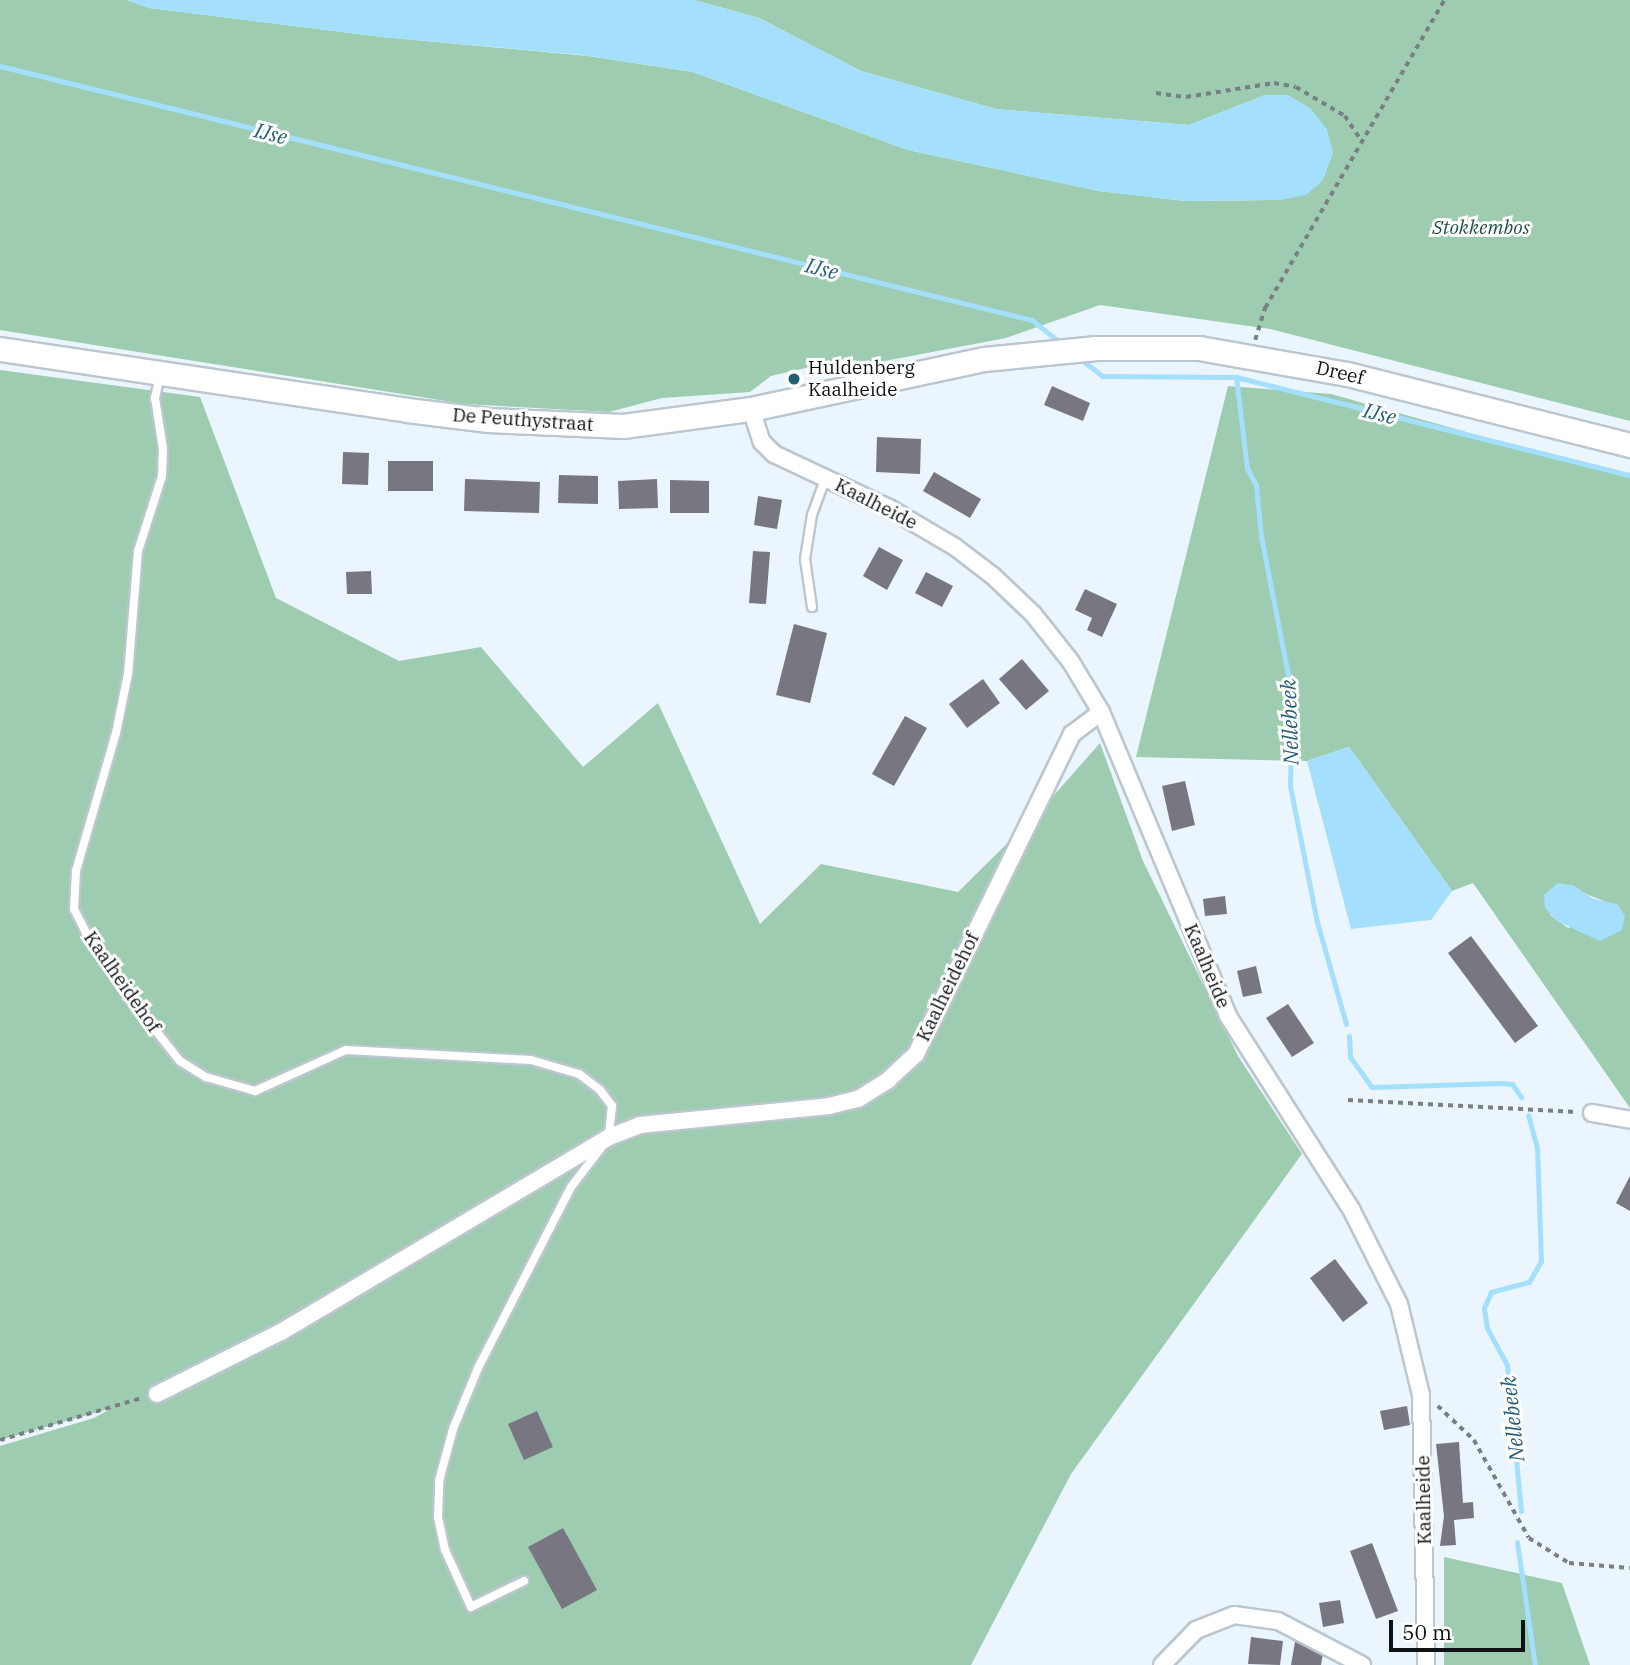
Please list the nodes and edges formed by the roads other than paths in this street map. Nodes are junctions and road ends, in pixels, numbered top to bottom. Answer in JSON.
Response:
{"nodes":[{"id":1,"x":0,"y":349,"type":"edge"},
{"id":2,"x":1043,"y":352,"type":"joint"},
{"id":3,"x":160,"y":373,"type":"junction"},
{"id":4,"x":751,"y":409,"type":"junction"},
{"id":5,"x":1630,"y":445,"type":"edge"},
{"id":6,"x":825,"y":479,"type":"junction"},
{"id":7,"x":813,"y":607,"type":"dead end"},
{"id":8,"x":1101,"y":712,"type":"junction"},
{"id":9,"x":1592,"y":1113,"type":"road end"},
{"id":10,"x":1630,"y":1120,"type":"edge"},
{"id":11,"x":608,"y":1138,"type":"junction"},
{"id":12,"x":157,"y":1394,"type":"road end"},
{"id":13,"x":524,"y":1581,"type":"dead end"},
{"id":14,"x":1162,"y":1665,"type":"edge"},
{"id":15,"x":1362,"y":1665,"type":"edge"},
{"id":16,"x":1426,"y":1665,"type":"edge"}],
"edges":[{"from":1,"to":3,"type":"main road","name":"De Peuthystraat"},
{"from":2,"to":4,"type":"main road","name":"De Peuthystraat"},
{"from":2,"to":5,"type":"main road","name":"Dreef"},
{"from":3,"to":4,"type":"main road","name":"De Peuthystraat"},
{"from":3,"to":11,"type":"lane","name":"Kaalheidehof"},
{"from":4,"to":6,"type":"street","name":"Kaalheide"},
{"from":6,"to":7,"type":"lane"},
{"from":6,"to":8,"type":"street","name":"Kaalheide"},
{"from":8,"to":11,"type":"street","name":"Kaalheidehof"},
{"from":8,"to":16,"type":"street","name":"Kaalheide"},
{"from":9,"to":10,"type":"street"},
{"from":11,"to":12,"type":"street","name":"Kaalheidehof"},
{"from":11,"to":13,"type":"lane"},
{"from":14,"to":15,"type":"street"}]}
